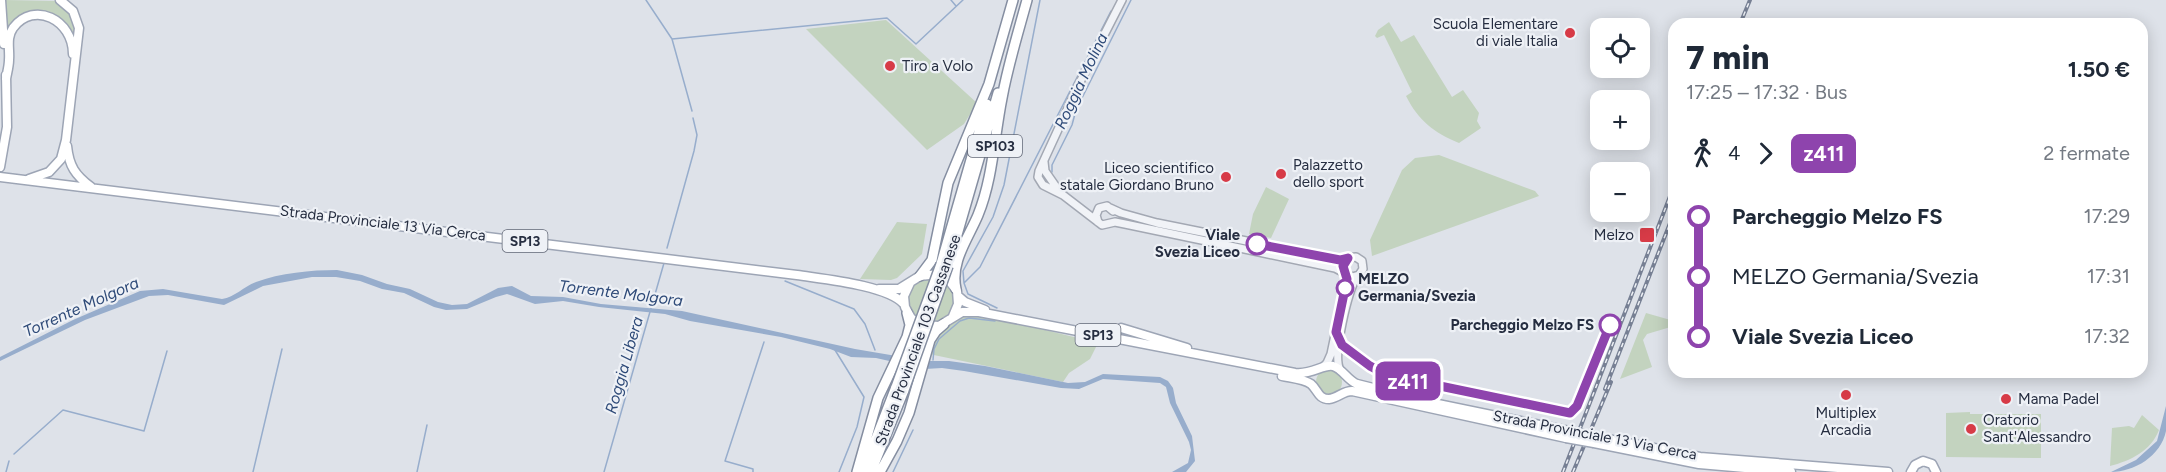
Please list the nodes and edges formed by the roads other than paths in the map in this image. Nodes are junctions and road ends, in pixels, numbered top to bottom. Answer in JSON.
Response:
{"nodes":[{"id":1,"x":2,"y":0,"type":"edge"},
{"id":2,"x":60,"y":0,"type":"edge"},
{"id":3,"x":1013,"y":0,"type":"edge"},
{"id":4,"x":1022,"y":0,"type":"edge"},
{"id":5,"x":1027,"y":0,"type":"edge"},
{"id":6,"x":1122,"y":0,"type":"edge"},
{"id":7,"x":6,"y":79,"type":"junction"},
{"id":8,"x":71,"y":87,"type":"junction"},
{"id":9,"x":64,"y":159,"type":"junction"},
{"id":10,"x":1,"y":162,"type":"edge"},
{"id":11,"x":0,"y":177,"type":"edge"},
{"id":12,"x":26,"y":180,"type":"junction"},
{"id":13,"x":62,"y":184,"type":"junction"},
{"id":14,"x":92,"y":188,"type":"junction"},
{"id":15,"x":1075,"y":205,"type":"junction"},
{"id":16,"x":1106,"y":207,"type":"junction"},
{"id":17,"x":1099,"y":223,"type":"junction"},
{"id":18,"x":1111,"y":224,"type":"junction"},
{"id":19,"x":1348,"y":258,"type":"junction"},
{"id":20,"x":945,"y":265,"type":"junction"},
{"id":21,"x":1345,"y":273,"type":"junction"},
{"id":22,"x":920,"y":276,"type":"junction"},
{"id":23,"x":1357,"y":276,"type":"junction"},
{"id":24,"x":910,"y":283,"type":"junction"},
{"id":25,"x":872,"y":289,"type":"junction"},
{"id":26,"x":957,"y":292,"type":"junction"},
{"id":27,"x":906,"y":309,"type":"junction"},
{"id":28,"x":994,"y":314,"type":"junction"},
{"id":29,"x":948,"y":321,"type":"junction"},
{"id":30,"x":1121,"y":328,"type":"dead end"},
{"id":31,"x":1203,"y":356,"type":"junction"},
{"id":32,"x":1321,"y":368,"type":"junction"},
{"id":33,"x":1342,"y":373,"type":"junction"},
{"id":34,"x":1313,"y":387,"type":"junction"},
{"id":35,"x":900,"y":389,"type":"junction"},
{"id":36,"x":1338,"y":395,"type":"junction"},
{"id":37,"x":1567,"y":434,"type":"junction"},
{"id":38,"x":1852,"y":471,"type":"edge"},
{"id":39,"x":1909,"y":471,"type":"edge"},
{"id":40,"x":857,"y":472,"type":"edge"},
{"id":41,"x":863,"y":472,"type":"edge"},
{"id":42,"x":870,"y":472,"type":"edge"},
{"id":43,"x":880,"y":472,"type":"edge"},
{"id":44,"x":1791,"y":472,"type":"edge"},
{"id":45,"x":1888,"y":472,"type":"edge"},
{"id":46,"x":1936,"y":472,"type":"edge"}],
"edges":[{"from":1,"to":7,"type":"main road"},
{"from":2,"to":8,"type":"main road"},
{"from":3,"to":20,"type":"highway","name":"Strada Provinciale 103 Cassanese","number":"SP103"},
{"from":3,"to":22,"type":"highway","number":"SP103"},
{"from":4,"to":20,"type":"highway","name":"Strada Provinciale 103 Cassanese","number":"SP103"},
{"from":5,"to":26,"type":"highway","number":"SP103"},
{"from":6,"to":15,"type":"street"},
{"from":7,"to":8,"type":"main road"},
{"from":7,"to":10,"type":"main road"},
{"from":8,"to":9,"type":"main road"},
{"from":9,"to":12,"type":"main road"},
{"from":9,"to":13,"type":"main road"},
{"from":9,"to":14,"type":"main road"},
{"from":11,"to":12,"type":"main road","name":"Strada Provinciale 13 Via Cerca","number":"SP13"},
{"from":12,"to":13,"type":"main road","name":"Strada Provinciale 13 Via Cerca","number":"SP13"},
{"from":13,"to":14,"type":"main road","name":"Strada Provinciale 13 Via Cerca","number":"SP13"},
{"from":14,"to":25,"type":"main road","name":"Strada Provinciale 13 Via Cerca","number":"SP13"},
{"from":15,"to":16,"type":"street"},
{"from":15,"to":17,"type":"street"},
{"from":16,"to":17,"type":"street"},
{"from":16,"to":18,"type":"street"},
{"from":16,"to":19,"type":"street"},
{"from":17,"to":18,"type":"street"},
{"from":18,"to":21,"type":"street"},
{"from":19,"to":21,"type":"street"},
{"from":19,"to":23,"type":"street"},
{"from":20,"to":35,"type":"highway","name":"Strada Provinciale 103 Cassanese","number":"SP103","bridge":true},
{"from":21,"to":23,"type":"street"},
{"from":21,"to":32,"type":"street"},
{"from":22,"to":24,"type":"main road","name":"Strada Provinciale 13 Via Cerca","number":"SP13"},
{"from":22,"to":26,"type":"main road","name":"Strada Provinciale 13 Via Cerca","number":"SP13"},
{"from":23,"to":33,"type":"street"},
{"from":24,"to":25,"type":"main road","name":"Strada Provinciale 13 Via Cerca","number":"SP13"},
{"from":24,"to":27,"type":"main road"},
{"from":25,"to":27,"type":"main road","name":"Strada Provinciale 13 Via Cerca","number":"SP13"},
{"from":26,"to":28,"type":"main road","name":"Strada Provinciale 13 Via Cerca","number":"SP13"},
{"from":26,"to":29,"type":"main road"},
{"from":27,"to":29,"type":"main road","name":"Strada Provinciale 13 Via Cerca","number":"SP13"},
{"from":27,"to":40,"type":"highway"},
{"from":28,"to":29,"type":"main road","name":"Strada Provinciale 13 Via Cerca","number":"SP13"},
{"from":28,"to":31,"type":"main road","name":"Strada Provinciale 13 Via Cerca","number":"SP13"},
{"from":29,"to":43,"type":"highway"},
{"from":30,"to":31,"type":"main road"},
{"from":31,"to":32,"type":"main road","name":"Strada Provinciale 13 Via Cerca","number":"SP13"},
{"from":31,"to":34,"type":"main road","name":"Strada Provinciale 13 Via Cerca","number":"SP13"},
{"from":32,"to":33,"type":"main road","name":"Strada Provinciale 13 Via Cerca","number":"SP13"},
{"from":32,"to":34,"type":"main road"},
{"from":33,"to":36,"type":"main road"},
{"from":33,"to":37,"type":"main road","name":"Strada Provinciale 13 Via Cerca","number":"SP13"},
{"from":34,"to":36,"type":"main road","name":"Strada Provinciale 13 Via Cerca","number":"SP13"},
{"from":35,"to":41,"type":"highway","name":"Strada Provinciale 103 Cassanese","number":"SP103"},
{"from":35,"to":42,"type":"highway","name":"Strada Provinciale 103 Cassanese","number":"SP103"},
{"from":36,"to":37,"type":"main road","name":"Strada Provinciale 13 Via Cerca","number":"SP13"},
{"from":37,"to":38,"type":"main road","name":"Strada Provinciale 13 Via Cerca","number":"SP13","bridge":true},
{"from":37,"to":44,"type":"main road","name":"Strada Provinciale 13 Via Cerca","number":"SP13","bridge":true},
{"from":38,"to":45,"type":"main road","name":"Strada Provinciale 13 Via Cerca","number":"SP13"},
{"from":39,"to":46,"type":"main road"}]}
